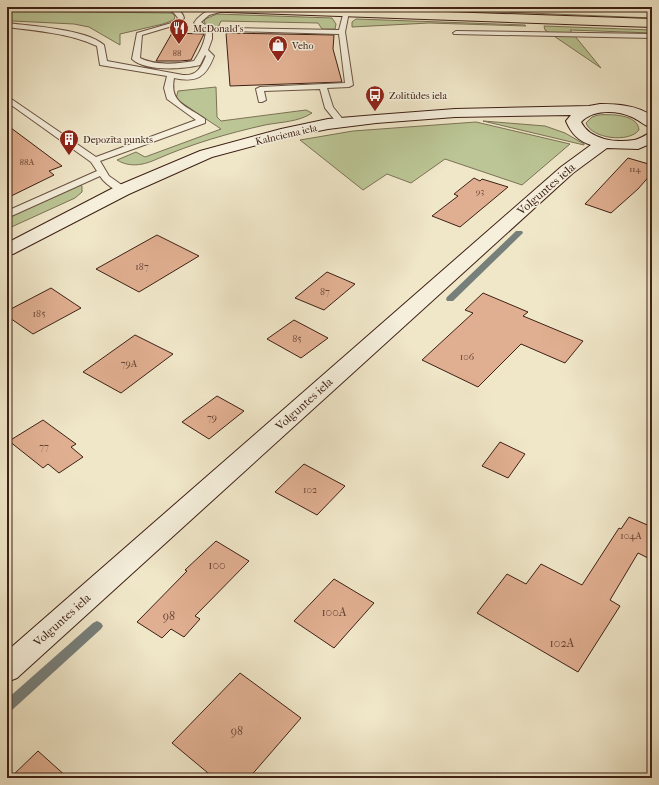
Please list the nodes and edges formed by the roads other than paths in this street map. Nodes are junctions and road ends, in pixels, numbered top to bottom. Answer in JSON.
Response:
{"nodes":[{"id":1,"x":166,"y":7,"type":"edge"},
{"id":2,"x":200,"y":7,"type":"edge"},
{"id":3,"x":233,"y":8,"type":"edge"},
{"id":4,"x":636,"y":11,"type":"dead end"},
{"id":5,"x":652,"y":11,"type":"edge"},
{"id":6,"x":346,"y":12,"type":"junction"},
{"id":7,"x":187,"y":23,"type":"junction"},
{"id":8,"x":652,"y":23,"type":"edge"},
{"id":9,"x":7,"y":25,"type":"edge"},
{"id":10,"x":234,"y":29,"type":"dead end"},
{"id":11,"x":342,"y":32,"type":"junction"},
{"id":12,"x":456,"y":33,"type":"dead end"},
{"id":13,"x":652,"y":36,"type":"edge"},
{"id":14,"x":205,"y":51,"type":"junction"},
{"id":15,"x":141,"y":62,"type":"junction"},
{"id":16,"x":162,"y":73,"type":"junction"},
{"id":17,"x":172,"y":74,"type":"junction"},
{"id":18,"x":323,"y":86,"type":"junction"},
{"id":19,"x":7,"y":98,"type":"edge"},
{"id":20,"x":262,"y":100,"type":"dead end"},
{"id":21,"x":587,"y":110,"type":"junction"},
{"id":22,"x":455,"y":113,"type":"junction"},
{"id":23,"x":342,"y":122,"type":"junction"},
{"id":24,"x":652,"y":122,"type":"edge"},
{"id":25,"x":575,"y":128,"type":"junction"},
{"id":26,"x":652,"y":137,"type":"edge"},
{"id":27,"x":611,"y":144,"type":"junction"},
{"id":28,"x":652,"y":153,"type":"edge"},
{"id":29,"x":95,"y":160,"type":"junction"},
{"id":30,"x":102,"y":172,"type":"junction"},
{"id":31,"x":123,"y":190,"type":"junction"},
{"id":32,"x":7,"y":215,"type":"edge"},
{"id":33,"x":7,"y":250,"type":"edge"},
{"id":34,"x":7,"y":669,"type":"edge"}],
"edges":[{"from":1,"to":7,"type":"lane"},
{"from":2,"to":3,"type":"highway"},
{"from":3,"to":6,"type":"highway"},
{"from":3,"to":7,"type":"lane"},
{"from":4,"to":5,"type":"highway"},
{"from":6,"to":8,"type":"highway"},
{"from":6,"to":11,"type":"lane"},
{"from":7,"to":14,"type":"lane"},
{"from":7,"to":15,"type":"lane"},
{"from":9,"to":16,"type":"lane"},
{"from":10,"to":11,"type":"lane"},
{"from":11,"to":18,"type":"lane"},
{"from":12,"to":13,"type":"lane"},
{"from":14,"to":15,"type":"lane"},
{"from":14,"to":17,"type":"lane"},
{"from":15,"to":16,"type":"lane"},
{"from":16,"to":17,"type":"lane"},
{"from":17,"to":29,"type":"lane"},
{"from":18,"to":20,"type":"lane"},
{"from":18,"to":23,"type":"lane"},
{"from":19,"to":29,"type":"lane"},
{"from":21,"to":22,"type":"street","name":"Kalnciema iela"},
{"from":21,"to":24,"type":"street","name":"Kalnciema iela"},
{"from":21,"to":25,"type":"street"},
{"from":22,"to":23,"type":"street","name":"Kalnciema iela"},
{"from":22,"to":25,"type":"street"},
{"from":23,"to":31,"type":"street","name":"Kalnciema iela"},
{"from":25,"to":27,"type":"street"},
{"from":26,"to":27,"type":"street"},
{"from":27,"to":28,"type":"street"},
{"from":27,"to":34,"type":"street","name":"Volguntes iela"},
{"from":29,"to":30,"type":"lane"},
{"from":30,"to":31,"type":"lane"},
{"from":30,"to":32,"type":"lane"},
{"from":31,"to":33,"type":"street","name":"Kalnciema iela"}]}
